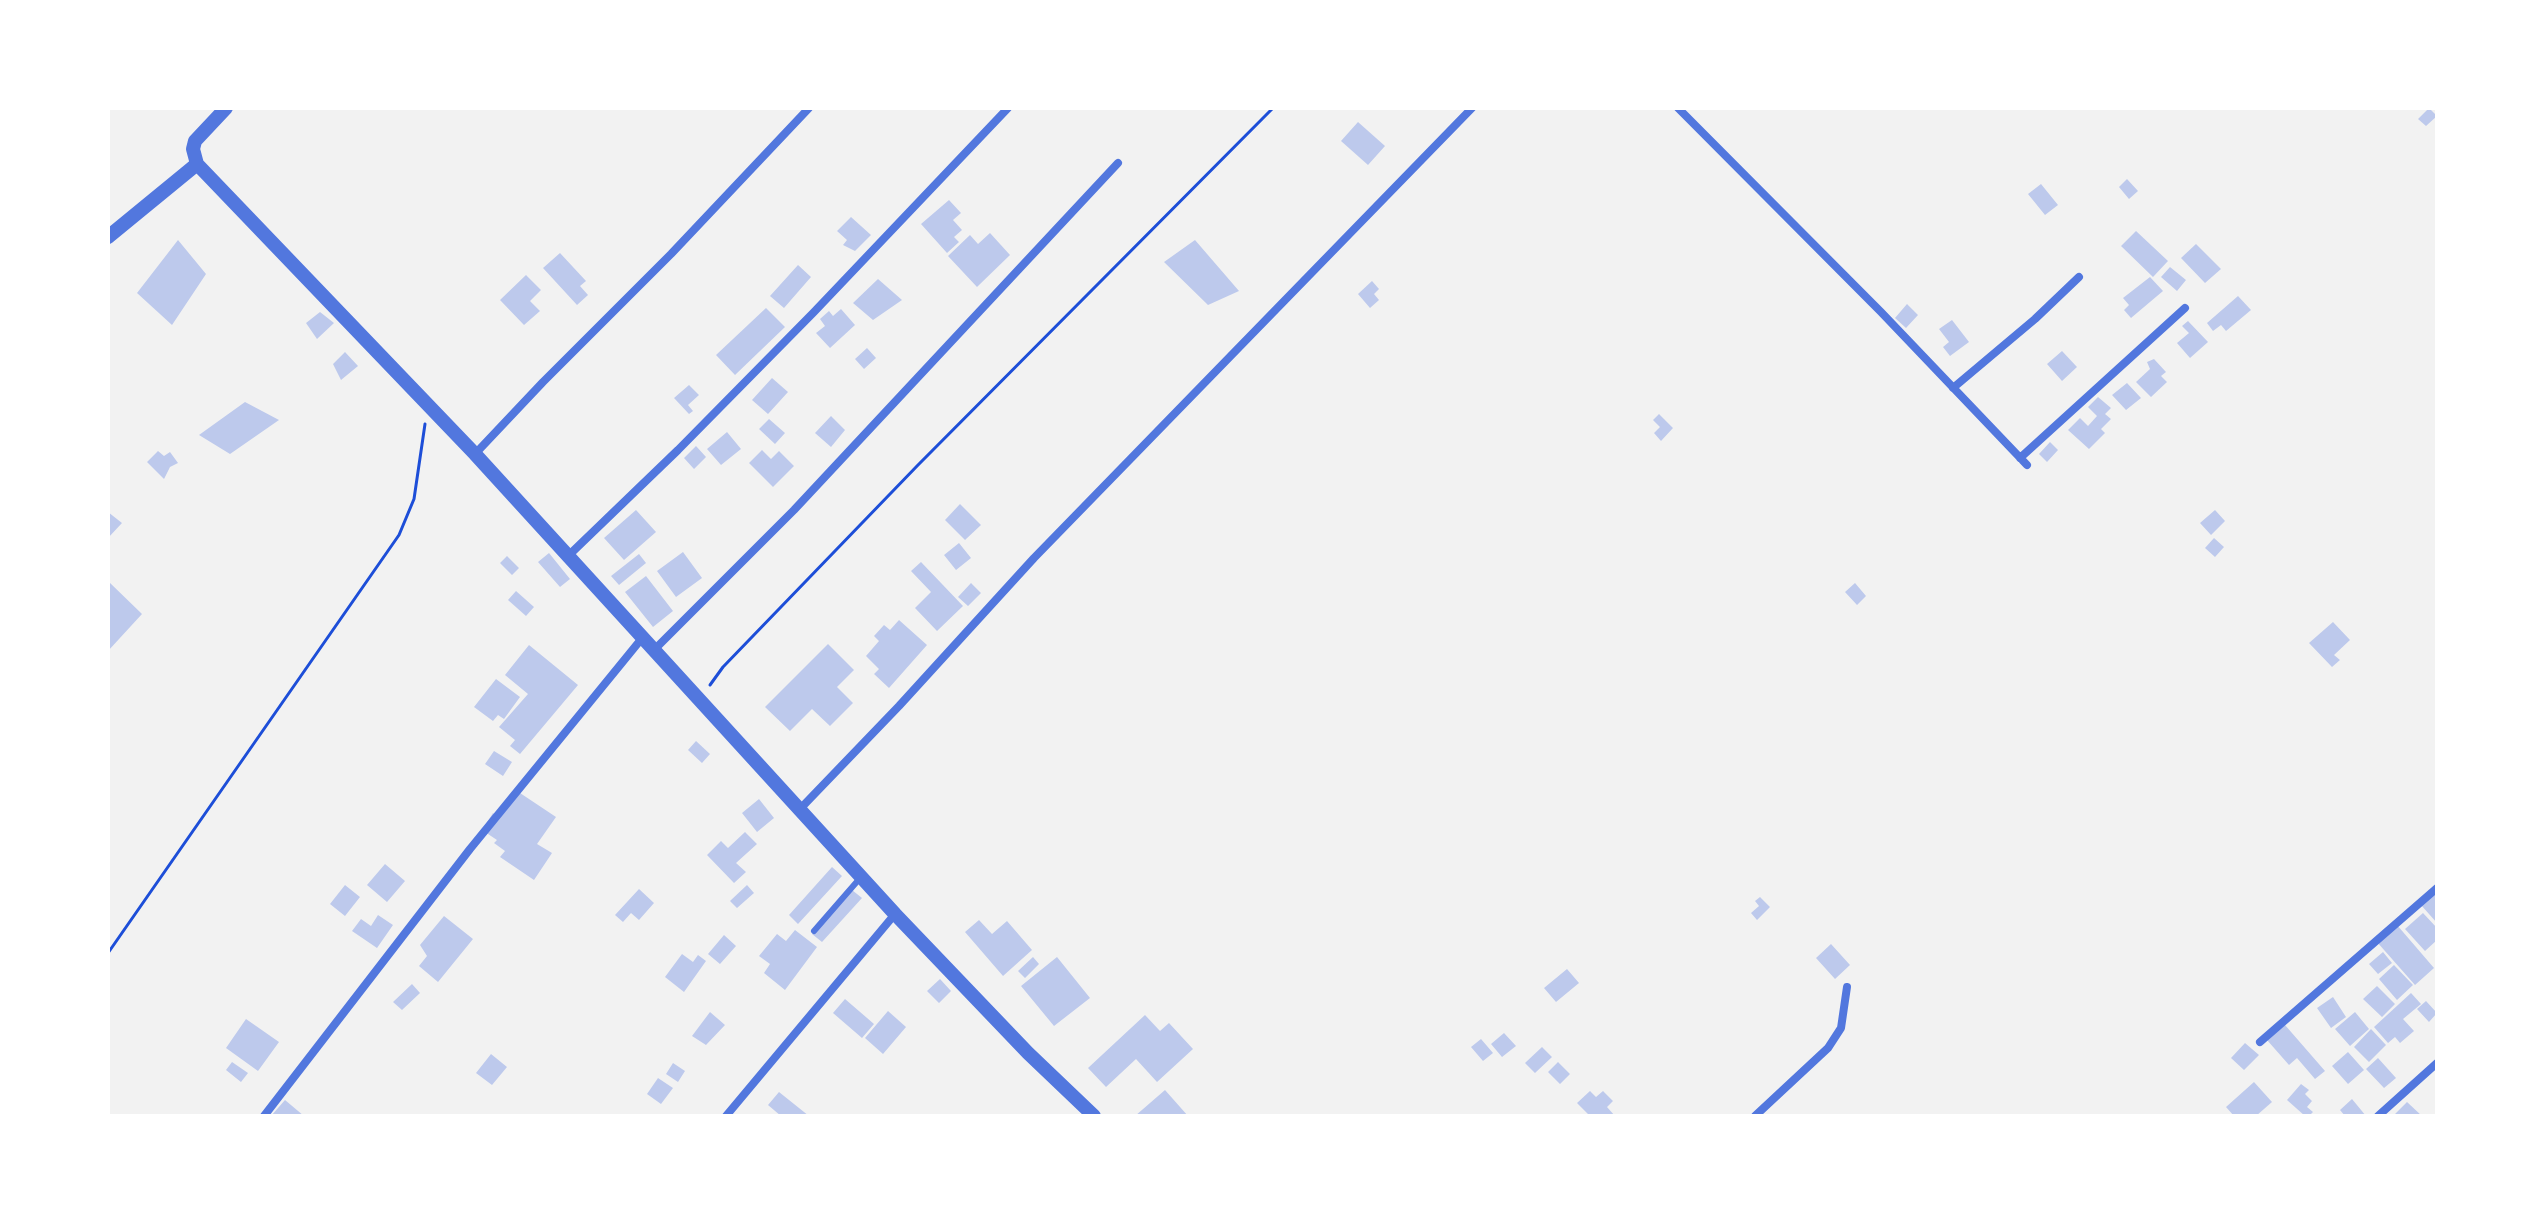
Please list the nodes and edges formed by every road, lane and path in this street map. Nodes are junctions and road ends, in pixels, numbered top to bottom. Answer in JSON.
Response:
{"nodes":[{"id":1,"x":226,"y":108,"type":"edge"},
{"id":2,"x":809,"y":108,"type":"edge"},
{"id":3,"x":1008,"y":108,"type":"edge"},
{"id":4,"x":1273,"y":108,"type":"edge"},
{"id":5,"x":1472,"y":108,"type":"edge"},
{"id":6,"x":1678,"y":108,"type":"edge"},
{"id":7,"x":1118,"y":163,"type":"dead end"},
{"id":8,"x":197,"y":164,"type":"junction"},
{"id":9,"x":108,"y":237,"type":"edge"},
{"id":10,"x":2079,"y":277,"type":"dead end"},
{"id":11,"x":2185,"y":308,"type":"dead end"},
{"id":12,"x":1953,"y":388,"type":"junction"},
{"id":13,"x":430,"y":407,"type":"junction"},
{"id":14,"x":475,"y":454,"type":"junction"},
{"id":15,"x":567,"y":557,"type":"junction"},
{"id":16,"x":643,"y":637,"type":"junction"},
{"id":17,"x":654,"y":650,"type":"junction"},
{"id":18,"x":698,"y":701,"type":"junction"},
{"id":19,"x":800,"y":809,"type":"junction"},
{"id":20,"x":861,"y":877,"type":"junction"},
{"id":21,"x":2437,"y":888,"type":"edge"},
{"id":22,"x":895,"y":914,"type":"junction"},
{"id":23,"x":814,"y":931,"type":"dead end"},
{"id":24,"x":108,"y":953,"type":"edge"},
{"id":25,"x":1847,"y":987,"type":"dead end"},
{"id":26,"x":2260,"y":1042,"type":"dead end"},
{"id":27,"x":2437,"y":1063,"type":"edge"},
{"id":28,"x":264,"y":1116,"type":"edge"},
{"id":29,"x":726,"y":1116,"type":"edge"},
{"id":30,"x":1094,"y":1116,"type":"edge"},
{"id":31,"x":1755,"y":1116,"type":"edge"},
{"id":32,"x":2378,"y":1116,"type":"edge"}],
"edges":[{"from":1,"to":8,"type":"street"},
{"from":2,"to":14,"type":"street"},
{"from":3,"to":15,"type":"street"},
{"from":4,"to":18,"type":"path"},
{"from":5,"to":19,"type":"street"},
{"from":6,"to":12,"type":"street"},
{"from":7,"to":17,"type":"street"},
{"from":8,"to":9,"type":"street"},
{"from":8,"to":13,"type":"street"},
{"from":10,"to":12,"type":"street"},
{"from":11,"to":12,"type":"street"},
{"from":13,"to":14,"type":"street"},
{"from":13,"to":24,"type":"path"},
{"from":14,"to":15,"type":"street"},
{"from":15,"to":16,"type":"street"},
{"from":16,"to":17,"type":"street"},
{"from":16,"to":28,"type":"street"},
{"from":17,"to":18,"type":"street"},
{"from":18,"to":19,"type":"street"},
{"from":19,"to":20,"type":"street"},
{"from":20,"to":22,"type":"street"},
{"from":20,"to":23,"type":"lane"},
{"from":21,"to":26,"type":"street"},
{"from":22,"to":29,"type":"street"},
{"from":22,"to":30,"type":"street"},
{"from":25,"to":31,"type":"street"},
{"from":27,"to":32,"type":"street"}]}
